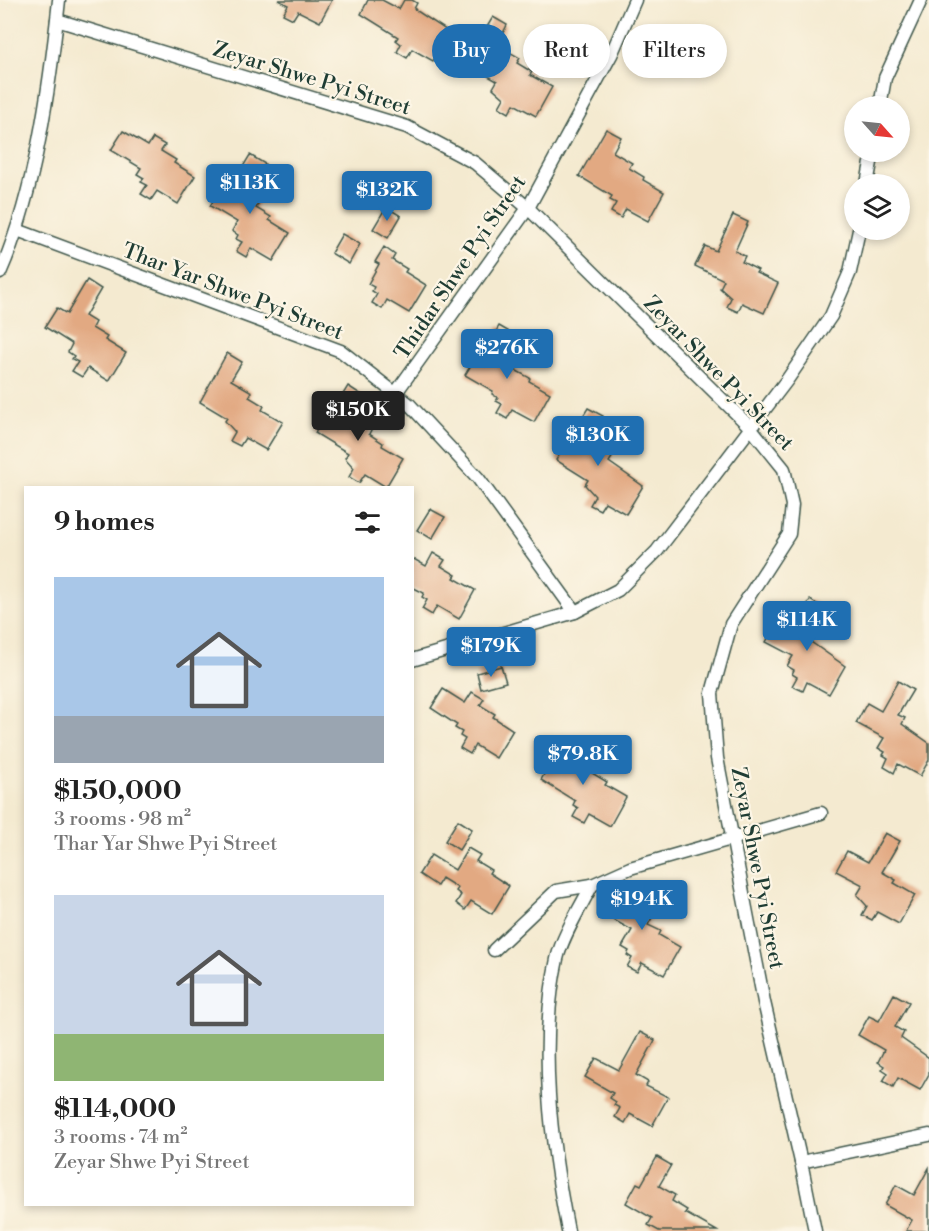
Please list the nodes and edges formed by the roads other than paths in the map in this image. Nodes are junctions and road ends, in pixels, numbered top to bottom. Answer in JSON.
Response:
{"nodes":[{"id":1,"x":59,"y":0,"type":"edge"},
{"id":2,"x":635,"y":0,"type":"edge"},
{"id":3,"x":921,"y":0,"type":"edge"},
{"id":4,"x":57,"y":20,"type":"junction"},
{"id":5,"x":882,"y":96,"type":"edge"},
{"id":6,"x":528,"y":208,"type":"junction"},
{"id":7,"x":17,"y":231,"type":"junction"},
{"id":8,"x":857,"y":240,"type":"edge"},
{"id":9,"x":0,"y":273,"type":"edge"},
{"id":10,"x":395,"y":394,"type":"junction"},
{"id":11,"x":750,"y":427,"type":"junction"},
{"id":12,"x":575,"y":612,"type":"junction"},
{"id":13,"x":414,"y":659,"type":"edge"},
{"id":14,"x":821,"y":813,"type":"dead end"},
{"id":15,"x":734,"y":838,"type":"junction"},
{"id":16,"x":592,"y":885,"type":"junction"},
{"id":17,"x":494,"y":950,"type":"dead end"},
{"id":18,"x":929,"y":1135,"type":"edge"},
{"id":19,"x":801,"y":1162,"type":"junction"},
{"id":20,"x":568,"y":1231,"type":"edge"},
{"id":21,"x":815,"y":1231,"type":"edge"}],
"edges":[{"from":1,"to":4,"type":"street"},
{"from":2,"to":6,"type":"street","name":"Thidar Shwe Pyi Street"},
{"from":3,"to":5,"type":"street"},
{"from":4,"to":6,"type":"street","name":"Zeyar Shwe Pyi Street"},
{"from":4,"to":7,"type":"street"},
{"from":6,"to":10,"type":"street","name":"Thidar Shwe Pyi Street"},
{"from":6,"to":11,"type":"street","name":"Zeyar Shwe Pyi Street"},
{"from":7,"to":9,"type":"street"},
{"from":7,"to":10,"type":"street","name":"Thar Yar Shwe Pyi Street"},
{"from":8,"to":11,"type":"street"},
{"from":10,"to":12,"type":"street","name":"Thar Yar Shwe Pyi Street"},
{"from":11,"to":12,"type":"street"},
{"from":11,"to":15,"type":"street","name":"Zeyar Shwe Pyi Street"},
{"from":12,"to":13,"type":"street"},
{"from":14,"to":15,"type":"street"},
{"from":15,"to":16,"type":"street"},
{"from":15,"to":19,"type":"street","name":"Zeyar Shwe Pyi Street"},
{"from":16,"to":17,"type":"street"},
{"from":16,"to":20,"type":"street"},
{"from":18,"to":19,"type":"street"},
{"from":19,"to":21,"type":"street","name":"Zeyar Shwe Pyi Street"}]}
